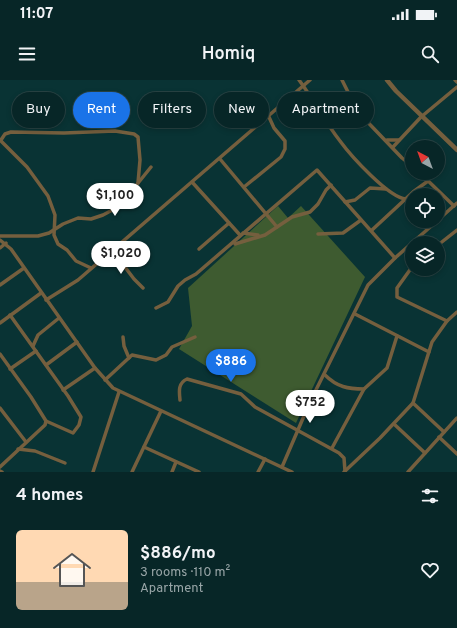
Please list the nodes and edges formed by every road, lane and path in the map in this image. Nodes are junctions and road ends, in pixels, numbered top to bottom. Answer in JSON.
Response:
{"nodes":[{"id":1,"x":299,"y":80,"type":"edge"},
{"id":2,"x":310,"y":80,"type":"edge"},
{"id":3,"x":342,"y":80,"type":"edge"},
{"id":4,"x":387,"y":80,"type":"edge"},
{"id":5,"x":303,"y":85,"type":"junction"},
{"id":6,"x":457,"y":87,"type":"edge"},
{"id":7,"x":421,"y":116,"type":"junction"},
{"id":8,"x":269,"y":117,"type":"joint"},
{"id":9,"x":256,"y":128,"type":"edge"},
{"id":10,"x":1,"y":140,"type":"edge"},
{"id":11,"x":386,"y":140,"type":"junction"},
{"id":12,"x":399,"y":140,"type":"junction"},
{"id":13,"x":393,"y":147,"type":"junction"},
{"id":14,"x":457,"y":150,"type":"edge"},
{"id":15,"x":220,"y":159,"type":"junction"},
{"id":16,"x":405,"y":160,"type":"edge"},
{"id":17,"x":151,"y":167,"type":"dead end"},
{"id":18,"x":428,"y":181,"type":"joint"},
{"id":19,"x":192,"y":182,"type":"junction"},
{"id":20,"x":138,"y":183,"type":"junction"},
{"id":21,"x":331,"y":185,"type":"junction"},
{"id":22,"x":244,"y":187,"type":"junction"},
{"id":23,"x":419,"y":188,"type":"edge"},
{"id":24,"x":386,"y":190,"type":"junction"},
{"id":25,"x":405,"y":199,"type":"edge"},
{"id":26,"x":405,"y":200,"type":"edge"},
{"id":27,"x":345,"y":202,"type":"junction"},
{"id":28,"x":457,"y":203,"type":"edge"},
{"id":29,"x":454,"y":206,"type":"junction"},
{"id":30,"x":267,"y":213,"type":"junction"},
{"id":31,"x":445,"y":213,"type":"edge"},
{"id":32,"x":362,"y":220,"type":"junction"},
{"id":33,"x":228,"y":223,"type":"junction"},
{"id":34,"x":277,"y":228,"type":"junction"},
{"id":35,"x":428,"y":228,"type":"edge"},
{"id":36,"x":54,"y":230,"type":"junction"},
{"id":37,"x":372,"y":230,"type":"junction"},
{"id":38,"x":457,"y":230,"type":"edge"},
{"id":39,"x":242,"y":234,"type":"junction"},
{"id":40,"x":318,"y":234,"type":"dead end"},
{"id":41,"x":0,"y":236,"type":"edge"},
{"id":42,"x":261,"y":236,"type":"junction"},
{"id":43,"x":445,"y":239,"type":"edge"},
{"id":44,"x":0,"y":240,"type":"edge"},
{"id":45,"x":6,"y":244,"type":"junction"},
{"id":46,"x":235,"y":244,"type":"dead end"},
{"id":47,"x":0,"y":248,"type":"edge"},
{"id":48,"x":199,"y":249,"type":"dead end"},
{"id":49,"x":112,"y":250,"type":"junction"},
{"id":50,"x":395,"y":258,"type":"junction"},
{"id":51,"x":24,"y":268,"type":"junction"},
{"id":52,"x":91,"y":268,"type":"junction"},
{"id":53,"x":406,"y":276,"type":"edge"},
{"id":54,"x":0,"y":285,"type":"edge"},
{"id":55,"x":143,"y":288,"type":"dead end"},
{"id":56,"x":41,"y":293,"type":"junction"},
{"id":57,"x":46,"y":300,"type":"junction"},
{"id":58,"x":156,"y":308,"type":"dead end"},
{"id":59,"x":457,"y":312,"type":"edge"},
{"id":60,"x":355,"y":314,"type":"junction"},
{"id":61,"x":10,"y":315,"type":"junction"},
{"id":62,"x":59,"y":318,"type":"junction"},
{"id":63,"x":447,"y":321,"type":"junction"},
{"id":64,"x":0,"y":323,"type":"edge"},
{"id":65,"x":397,"y":336,"type":"junction"},
{"id":66,"x":194,"y":337,"type":"dead end"},
{"id":67,"x":123,"y":338,"type":"dead end"},
{"id":68,"x":77,"y":342,"type":"junction"},
{"id":69,"x":33,"y":346,"type":"junction"},
{"id":70,"x":36,"y":351,"type":"junction"},
{"id":71,"x":429,"y":352,"type":"junction"},
{"id":72,"x":0,"y":354,"type":"edge"},
{"id":73,"x":129,"y":358,"type":"junction"},
{"id":74,"x":2,"y":360,"type":"edge"},
{"id":75,"x":46,"y":365,"type":"junction"},
{"id":76,"x":95,"y":368,"type":"junction"},
{"id":77,"x":10,"y":369,"type":"junction"},
{"id":78,"x":325,"y":375,"type":"junction"},
{"id":79,"x":105,"y":380,"type":"junction"},
{"id":80,"x":364,"y":389,"type":"junction"},
{"id":81,"x":63,"y":390,"type":"junction"},
{"id":82,"x":119,"y":392,"type":"junction"},
{"id":83,"x":180,"y":400,"type":"dead end"},
{"id":84,"x":413,"y":403,"type":"junction"},
{"id":85,"x":0,"y":408,"type":"edge"},
{"id":86,"x":161,"y":411,"type":"junction"},
{"id":87,"x":457,"y":418,"type":"edge"},
{"id":88,"x":46,"y":421,"type":"junction"},
{"id":89,"x":394,"y":424,"type":"junction"},
{"id":90,"x":298,"y":431,"type":"junction"},
{"id":91,"x":444,"y":432,"type":"junction"},
{"id":92,"x":439,"y":437,"type":"junction"},
{"id":93,"x":26,"y":442,"type":"junction"},
{"id":94,"x":144,"y":448,"type":"junction"},
{"id":95,"x":332,"y":448,"type":"junction"},
{"id":96,"x":18,"y":449,"type":"junction"},
{"id":97,"x":425,"y":453,"type":"junction"},
{"id":98,"x":457,"y":454,"type":"edge"},
{"id":99,"x":265,"y":459,"type":"junction"},
{"id":100,"x":176,"y":462,"type":"junction"},
{"id":101,"x":65,"y":463,"type":"dead end"},
{"id":102,"x":0,"y":467,"type":"edge"},
{"id":103,"x":282,"y":467,"type":"junction"},
{"id":104,"x":344,"y":471,"type":"edge"},
{"id":105,"x":93,"y":472,"type":"edge"},
{"id":106,"x":132,"y":472,"type":"edge"},
{"id":107,"x":172,"y":472,"type":"edge"},
{"id":108,"x":199,"y":472,"type":"edge"},
{"id":109,"x":258,"y":472,"type":"edge"},
{"id":110,"x":292,"y":472,"type":"edge"},
{"id":111,"x":408,"y":472,"type":"edge"}],
"edges":[{"from":1,"to":5,"type":"street"},
{"from":2,"to":5,"type":"street"},
{"from":3,"to":11,"type":"street"},
{"from":4,"to":7,"type":"street"},
{"from":5,"to":8,"type":"street"},
{"from":5,"to":24,"type":"street"},
{"from":6,"to":7,"type":"street"},
{"from":7,"to":12,"type":"street"},
{"from":7,"to":14,"type":"street"},
{"from":8,"to":22,"type":"street"},
{"from":9,"to":15,"type":"street"},
{"from":10,"to":20,"type":"street"},
{"from":10,"to":36,"type":"street"},
{"from":11,"to":12,"type":"street"},
{"from":11,"to":13,"type":"street"},
{"from":12,"to":13,"type":"street"},
{"from":13,"to":16,"type":"street"},
{"from":15,"to":19,"type":"street"},
{"from":15,"to":22,"type":"street"},
{"from":17,"to":20,"type":"street"},
{"from":18,"to":23,"type":"street"},
{"from":18,"to":29,"type":"street"},
{"from":19,"to":33,"type":"street"},
{"from":19,"to":49,"type":"street"},
{"from":20,"to":36,"type":"street"},
{"from":21,"to":27,"type":"street"},
{"from":21,"to":30,"type":"street"},
{"from":21,"to":34,"type":"street"},
{"from":22,"to":30,"type":"street"},
{"from":24,"to":25,"type":"street"},
{"from":24,"to":27,"type":"street"},
{"from":26,"to":37,"type":"street"},
{"from":27,"to":32,"type":"street"},
{"from":28,"to":29,"type":"street"},
{"from":29,"to":31,"type":"street"},
{"from":30,"to":34,"type":"street"},
{"from":30,"to":39,"type":"street"},
{"from":32,"to":37,"type":"street"},
{"from":32,"to":40,"type":"street"},
{"from":33,"to":39,"type":"street"},
{"from":33,"to":48,"type":"street"},
{"from":34,"to":42,"type":"street"},
{"from":35,"to":50,"type":"street"},
{"from":36,"to":41,"type":"street"},
{"from":36,"to":52,"type":"street"},
{"from":37,"to":50,"type":"street"},
{"from":38,"to":43,"type":"street"},
{"from":39,"to":42,"type":"street"},
{"from":39,"to":58,"type":"street"},
{"from":42,"to":46,"type":"street"},
{"from":44,"to":45,"type":"street"},
{"from":45,"to":47,"type":"street"},
{"from":45,"to":51,"type":"street"},
{"from":49,"to":52,"type":"street"},
{"from":49,"to":55,"type":"street"},
{"from":50,"to":60,"type":"street"},
{"from":51,"to":54,"type":"street"},
{"from":51,"to":56,"type":"street"},
{"from":52,"to":57,"type":"street"},
{"from":53,"to":63,"type":"street"},
{"from":56,"to":57,"type":"street"},
{"from":56,"to":61,"type":"street"},
{"from":57,"to":62,"type":"street"},
{"from":59,"to":63,"type":"street"},
{"from":60,"to":65,"type":"street"},
{"from":60,"to":78,"type":"street"},
{"from":61,"to":64,"type":"street"},
{"from":61,"to":69,"type":"street"},
{"from":62,"to":68,"type":"street"},
{"from":62,"to":69,"type":"street"},
{"from":63,"to":71,"type":"street"},
{"from":65,"to":71,"type":"street"},
{"from":65,"to":80,"type":"street"},
{"from":66,"to":73,"type":"street"},
{"from":67,"to":73,"type":"street"},
{"from":68,"to":75,"type":"street"},
{"from":68,"to":76,"type":"street"},
{"from":69,"to":70,"type":"street"},
{"from":70,"to":75,"type":"street"},
{"from":70,"to":77,"type":"street"},
{"from":71,"to":84,"type":"street"},
{"from":72,"to":74,"type":"street"},
{"from":73,"to":79,"type":"street"},
{"from":74,"to":77,"type":"street"},
{"from":75,"to":81,"type":"street"},
{"from":76,"to":79,"type":"street"},
{"from":76,"to":81,"type":"street"},
{"from":77,"to":88,"type":"street"},
{"from":78,"to":80,"type":"street"},
{"from":78,"to":90,"type":"street"},
{"from":79,"to":82,"type":"street"},
{"from":80,"to":95,"type":"street"},
{"from":81,"to":88,"type":"street"},
{"from":82,"to":86,"type":"street"},
{"from":82,"to":105,"type":"street"},
{"from":83,"to":90,"type":"street"},
{"from":84,"to":89,"type":"street"},
{"from":84,"to":91,"type":"street"},
{"from":85,"to":93,"type":"street"},
{"from":86,"to":94,"type":"street"},
{"from":86,"to":99,"type":"street"},
{"from":87,"to":91,"type":"street"},
{"from":88,"to":93,"type":"street"},
{"from":89,"to":97,"type":"street"},
{"from":89,"to":104,"type":"street"},
{"from":90,"to":95,"type":"street"},
{"from":90,"to":103,"type":"street"},
{"from":91,"to":92,"type":"street"},
{"from":92,"to":97,"type":"street"},
{"from":92,"to":98,"type":"street"},
{"from":93,"to":96,"type":"street"},
{"from":94,"to":100,"type":"street"},
{"from":94,"to":106,"type":"street"},
{"from":95,"to":104,"type":"street"},
{"from":96,"to":101,"type":"street"},
{"from":96,"to":102,"type":"street"},
{"from":97,"to":111,"type":"street"},
{"from":99,"to":103,"type":"street"},
{"from":99,"to":109,"type":"street"},
{"from":100,"to":107,"type":"street"},
{"from":100,"to":108,"type":"street"},
{"from":103,"to":110,"type":"street"}]}
